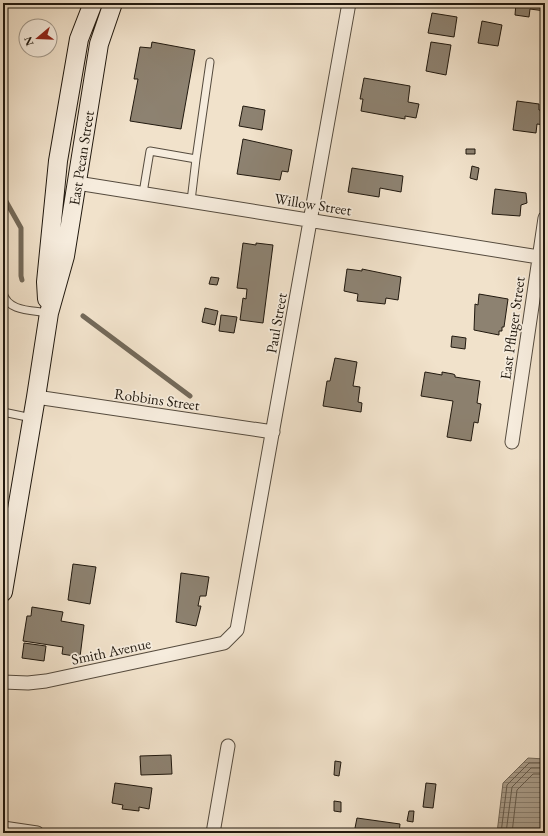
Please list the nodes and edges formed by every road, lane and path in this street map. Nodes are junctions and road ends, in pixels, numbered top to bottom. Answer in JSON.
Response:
{"nodes":[{"id":1,"x":93,"y":3,"type":"edge"},
{"id":2,"x":100,"y":3,"type":"edge"},
{"id":3,"x":113,"y":3,"type":"edge"},
{"id":4,"x":349,"y":3,"type":"edge"},
{"id":5,"x":98,"y":44,"type":"junction"},
{"id":6,"x":210,"y":62,"type":"dead end"},
{"id":7,"x":196,"y":159,"type":"junction"},
{"id":8,"x":77,"y":183,"type":"junction"},
{"id":9,"x":143,"y":193,"type":"junction"},
{"id":10,"x":191,"y":201,"type":"junction"},
{"id":11,"x":545,"y":218,"type":"edge"},
{"id":12,"x":311,"y":220,"type":"junction"},
{"id":13,"x":542,"y":257,"type":"edge"},
{"id":14,"x":3,"y":293,"type":"edge"},
{"id":15,"x":49,"y":313,"type":"junction"},
{"id":16,"x":36,"y":397,"type":"junction"},
{"id":17,"x":3,"y":412,"type":"edge"},
{"id":18,"x":33,"y":418,"type":"junction"},
{"id":19,"x":273,"y":432,"type":"junction"},
{"id":20,"x":512,"y":442,"type":"dead end"},
{"id":21,"x":3,"y":588,"type":"edge"},
{"id":22,"x":224,"y":644,"type":"joint"},
{"id":23,"x":3,"y":682,"type":"edge"},
{"id":24,"x":228,"y":746,"type":"dead end"},
{"id":25,"x":3,"y":828,"type":"edge"},
{"id":26,"x":37,"y":833,"type":"edge"},
{"id":27,"x":213,"y":833,"type":"edge"}],
"edges":[{"from":1,"to":15,"type":"main road","name":"East Pecan Street"},
{"from":2,"to":5,"type":"main road"},
{"from":3,"to":5,"type":"main road","name":"East Pecan Street"},
{"from":4,"to":12,"type":"street","name":"Paul Street"},
{"from":5,"to":8,"type":"main road","name":"East Pecan Street"},
{"from":6,"to":7,"type":"lane"},
{"from":7,"to":9,"type":"lane"},
{"from":7,"to":10,"type":"lane"},
{"from":8,"to":9,"type":"street","name":"Willow Street"},
{"from":8,"to":15,"type":"main road","name":"East Pecan Street"},
{"from":9,"to":10,"type":"street","name":"Willow Street"},
{"from":10,"to":12,"type":"street","name":"Willow Street"},
{"from":11,"to":13,"type":"street","name":"East Pfluger Street"},
{"from":12,"to":13,"type":"street","name":"Willow Street"},
{"from":12,"to":19,"type":"street","name":"Paul Street"},
{"from":13,"to":20,"type":"street","name":"East Pfluger Street"},
{"from":14,"to":15,"type":"lane"},
{"from":15,"to":16,"type":"main road","name":"East Pecan Street"},
{"from":16,"to":18,"type":"main road","name":"East Pecan Street"},
{"from":16,"to":19,"type":"street","name":"Robbins Street"},
{"from":17,"to":18,"type":"lane"},
{"from":18,"to":21,"type":"main road","name":"East Pecan Street"},
{"from":19,"to":22,"type":"street","name":"Paul Street"},
{"from":22,"to":23,"type":"street","name":"Smith Avenue"},
{"from":24,"to":27,"type":"street"},
{"from":25,"to":26,"type":"street"}]}
